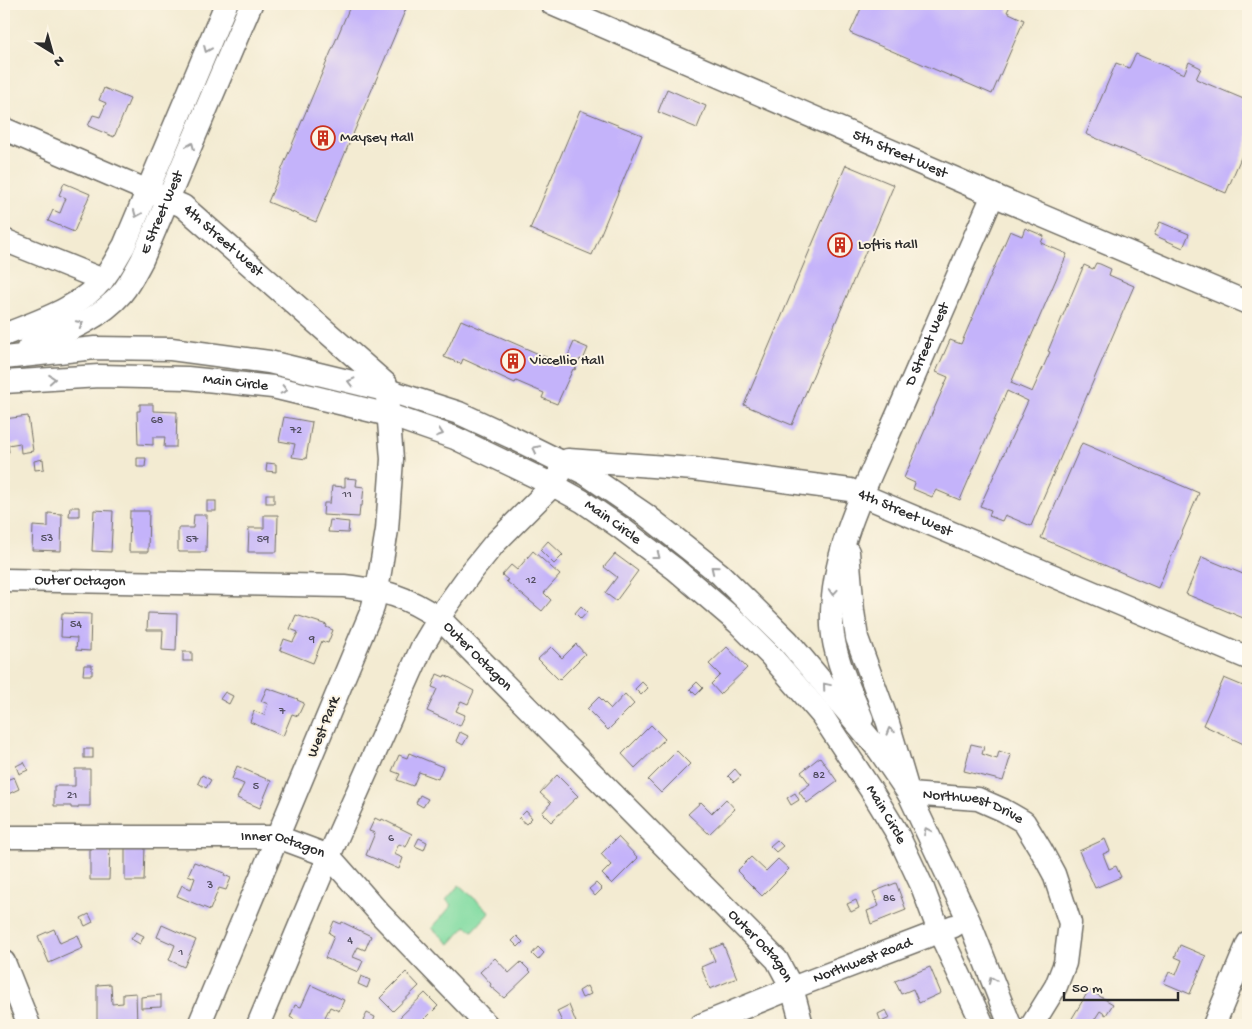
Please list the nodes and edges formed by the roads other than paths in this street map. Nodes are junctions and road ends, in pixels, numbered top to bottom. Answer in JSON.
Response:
{"nodes":[{"id":1,"x":226,"y":4,"type":"edge"},
{"id":2,"x":251,"y":4,"type":"edge"},
{"id":3,"x":552,"y":4,"type":"edge"},
{"id":4,"x":4,"y":129,"type":"edge"},
{"id":5,"x":147,"y":190,"type":"junction"},
{"id":6,"x":993,"y":195,"type":"junction"},
{"id":7,"x":168,"y":200,"type":"junction"},
{"id":8,"x":4,"y":240,"type":"edge"},
{"id":9,"x":103,"y":280,"type":"junction"},
{"id":10,"x":1248,"y":303,"type":"edge"},
{"id":11,"x":4,"y":335,"type":"edge"},
{"id":12,"x":4,"y":358,"type":"edge"},
{"id":13,"x":4,"y":382,"type":"edge"},
{"id":14,"x":386,"y":390,"type":"junction"},
{"id":15,"x":389,"y":415,"type":"junction"},
{"id":16,"x":567,"y":462,"type":"junction"},
{"id":17,"x":553,"y":485,"type":"junction"},
{"id":18,"x":862,"y":495,"type":"junction"},
{"id":19,"x":847,"y":537,"type":"junction"},
{"id":20,"x":4,"y":580,"type":"edge"},
{"id":21,"x":377,"y":590,"type":"junction"},
{"id":22,"x":440,"y":619,"type":"junction"},
{"id":23,"x":1248,"y":658,"type":"edge"},
{"id":24,"x":871,"y":741,"type":"junction"},
{"id":25,"x":908,"y":794,"type":"junction"},
{"id":26,"x":897,"y":833,"type":"junction"},
{"id":27,"x":4,"y":836,"type":"edge"},
{"id":28,"x":278,"y":837,"type":"junction"},
{"id":29,"x":329,"y":856,"type":"junction"},
{"id":30,"x":969,"y":921,"type":"junction"},
{"id":31,"x":939,"y":931,"type":"junction"},
{"id":32,"x":1248,"y":943,"type":"edge"},
{"id":33,"x":4,"y":962,"type":"edge"},
{"id":34,"x":792,"y":988,"type":"junction"},
{"id":35,"x":29,"y":1025,"type":"edge"},
{"id":36,"x":199,"y":1025,"type":"edge"},
{"id":37,"x":258,"y":1025,"type":"edge"},
{"id":38,"x":487,"y":1025,"type":"edge"},
{"id":39,"x":701,"y":1025,"type":"edge"},
{"id":40,"x":802,"y":1025,"type":"edge"},
{"id":41,"x":983,"y":1025,"type":"edge"},
{"id":42,"x":1010,"y":1025,"type":"edge"},
{"id":43,"x":1032,"y":1025,"type":"edge"},
{"id":44,"x":1214,"y":1025,"type":"edge"}],
"edges":[{"from":1,"to":5,"type":"street","name":"E Street West","one_way":true},
{"from":7,"to":2,"type":"street","name":"E Street West","one_way":true},
{"from":3,"to":6,"type":"street","name":"5th Street West"},
{"from":4,"to":5,"type":"street","name":"4th Street West"},
{"from":5,"to":7,"type":"street","name":"4th Street West"},
{"from":5,"to":9,"type":"street","name":"E Street West","one_way":true},
{"from":6,"to":10,"type":"street","name":"5th Street West"},
{"from":6,"to":18,"type":"street","name":"D Street West"},
{"from":12,"to":7,"type":"street","name":"E Street West","one_way":true},
{"from":7,"to":14,"type":"street","name":"4th Street West"},
{"from":8,"to":9,"type":"street"},
{"from":9,"to":11,"type":"street","name":"E Street West"},
{"from":14,"to":12,"type":"street","name":"Main Circle","one_way":true},
{"from":13,"to":15,"type":"street","name":"Main Circle","one_way":true},
{"from":14,"to":15,"type":"street"},
{"from":16,"to":14,"type":"street","name":"Main Circle","one_way":true},
{"from":15,"to":17,"type":"street","name":"Main Circle","one_way":true},
{"from":15,"to":21,"type":"street","name":"West Park"},
{"from":16,"to":17,"type":"street"},
{"from":16,"to":18,"type":"street","name":"4th Street West"},
{"from":24,"to":16,"type":"street","name":"Main Circle","one_way":true},
{"from":17,"to":22,"type":"street"},
{"from":17,"to":26,"type":"street","name":"Main Circle","one_way":true},
{"from":18,"to":19,"type":"street","name":"Northwest Drive"},
{"from":18,"to":23,"type":"street","name":"4th Street West"},
{"from":19,"to":24,"type":"street","name":"Northwest Drive","one_way":true},
{"from":25,"to":19,"type":"street","name":"Northwest Drive","one_way":true},
{"from":20,"to":21,"type":"street","name":"Outer Octagon"},
{"from":21,"to":22,"type":"street","name":"Outer Octagon"},
{"from":21,"to":28,"type":"street","name":"West Park"},
{"from":22,"to":29,"type":"street"},
{"from":22,"to":34,"type":"street","name":"Outer Octagon"},
{"from":24,"to":25,"type":"street","name":"Main Circle"},
{"from":24,"to":26,"type":"street","name":"Northwest Drive"},
{"from":30,"to":25,"type":"street","name":"Northwest Drive","one_way":true},
{"from":25,"to":43,"type":"street","name":"Northwest Drive"},
{"from":26,"to":31,"type":"street","name":"Main Circle"},
{"from":27,"to":28,"type":"street","name":"Inner Octagon"},
{"from":28,"to":29,"type":"street","name":"Inner Octagon"},
{"from":28,"to":36,"type":"street","name":"West Park"},
{"from":29,"to":37,"type":"street"},
{"from":29,"to":38,"type":"street","name":"Inner Octagon"},
{"from":30,"to":31,"type":"street","name":"Northwest Road"},
{"from":42,"to":30,"type":"street","name":"Northwest Drive","one_way":true},
{"from":31,"to":34,"type":"street","name":"Northwest Road"},
{"from":31,"to":41,"type":"street","name":"Main Circle"},
{"from":32,"to":44,"type":"street"},
{"from":33,"to":35,"type":"street"},
{"from":34,"to":39,"type":"street","name":"Northwest Road"},
{"from":34,"to":40,"type":"street","name":"Outer Octagon"}]}
